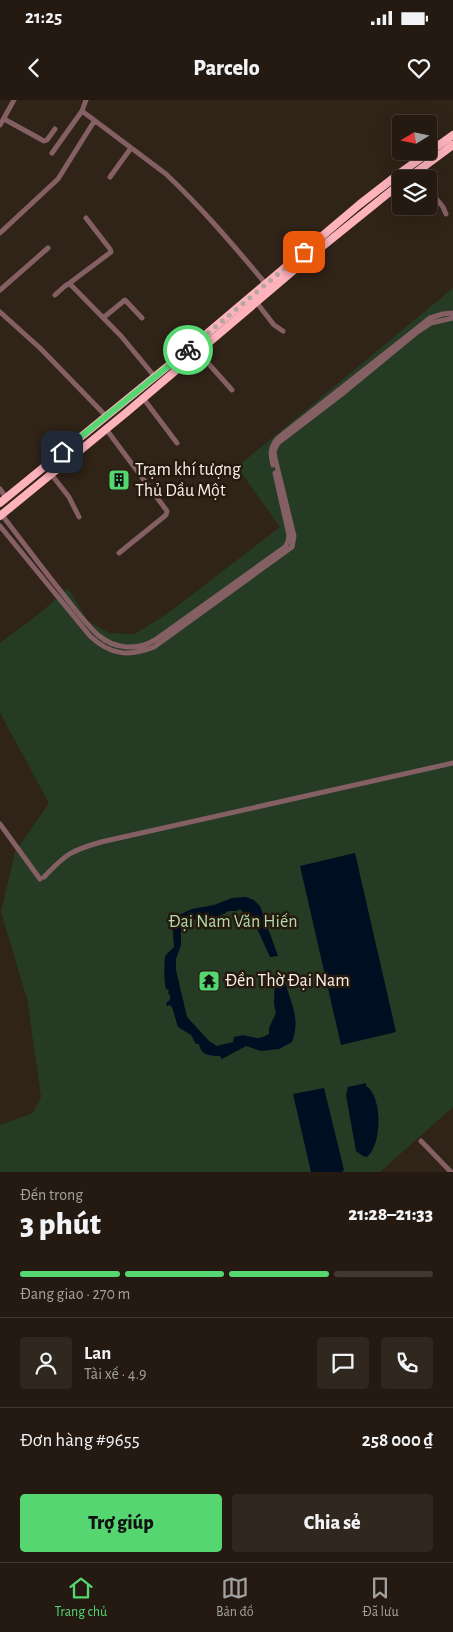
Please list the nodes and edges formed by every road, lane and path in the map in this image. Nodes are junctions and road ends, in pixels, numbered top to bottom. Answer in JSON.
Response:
{"nodes":[{"id":1,"x":14,"y":100,"type":"edge"},
{"id":2,"x":86,"y":100,"type":"edge"},
{"id":3,"x":82,"y":111,"type":"junction"},
{"id":4,"x":4,"y":119,"type":"junction"},
{"id":5,"x":96,"y":122,"type":"junction"},
{"id":6,"x":0,"y":126,"type":"edge"},
{"id":7,"x":55,"y":129,"type":"dead end"},
{"id":8,"x":453,"y":135,"type":"edge"},
{"id":9,"x":453,"y":145,"type":"edge"},
{"id":10,"x":131,"y":148,"type":"junction"},
{"id":11,"x":438,"y":149,"type":"edge"},
{"id":12,"x":52,"y":153,"type":"dead end"},
{"id":13,"x":438,"y":153,"type":"edge"},
{"id":14,"x":426,"y":160,"type":"edge"},
{"id":15,"x":426,"y":160,"type":"edge"},
{"id":16,"x":418,"y":170,"type":"edge"},
{"id":17,"x":110,"y":177,"type":"dead end"},
{"id":18,"x":392,"y":190,"type":"edge"},
{"id":19,"x":437,"y":200,"type":"edge"},
{"id":20,"x":446,"y":214,"type":"dead end"},
{"id":21,"x":86,"y":218,"type":"dead end"},
{"id":22,"x":0,"y":233,"type":"edge"},
{"id":23,"x":48,"y":248,"type":"dead end"},
{"id":24,"x":70,"y":284,"type":"junction"},
{"id":25,"x":266,"y":284,"type":"junction"},
{"id":26,"x":0,"y":290,"type":"edge"},
{"id":27,"x":55,"y":295,"type":"dead end"},
{"id":28,"x":257,"y":303,"type":"junction"},
{"id":29,"x":0,"y":312,"type":"edge"},
{"id":30,"x":453,"y":313,"type":"edge"},
{"id":31,"x":103,"y":318,"type":"junction"},
{"id":32,"x":142,"y":318,"type":"dead end"},
{"id":33,"x":453,"y":318,"type":"edge"},
{"id":34,"x":283,"y":331,"type":"dead end"},
{"id":35,"x":198,"y":352,"type":"junction"},
{"id":36,"x":155,"y":377,"type":"junction"},
{"id":37,"x":232,"y":390,"type":"dead end"},
{"id":38,"x":143,"y":398,"type":"junction"},
{"id":39,"x":106,"y":416,"type":"junction"},
{"id":40,"x":106,"y":429,"type":"junction"},
{"id":41,"x":177,"y":443,"type":"dead end"},
{"id":42,"x":51,"y":474,"type":"junction"},
{"id":43,"x":0,"y":489,"type":"edge"},
{"id":44,"x":3,"y":500,"type":"edge"},
{"id":45,"x":2,"y":516,"type":"edge"},
{"id":46,"x":79,"y":517,"type":"dead end"},
{"id":47,"x":0,"y":526,"type":"edge"},
{"id":48,"x":119,"y":553,"type":"dead end"},
{"id":49,"x":453,"y":763,"type":"edge"},
{"id":50,"x":0,"y":824,"type":"edge"},
{"id":51,"x":421,"y":1141,"type":"dead end"},
{"id":52,"x":451,"y":1172,"type":"edge"}],
"edges":[{"from":1,"to":4,"type":"street"},
{"from":2,"to":3,"type":"street"},
{"from":3,"to":5,"type":"street"},
{"from":3,"to":12,"type":"street"},
{"from":4,"to":6,"type":"street"},
{"from":4,"to":7,"type":"street"},
{"from":5,"to":10,"type":"street"},
{"from":5,"to":22,"type":"street"},
{"from":8,"to":11,"type":"highway"},
{"from":9,"to":13,"type":"highway"},
{"from":10,"to":17,"type":"street"},
{"from":10,"to":25,"type":"street"},
{"from":14,"to":16,"type":"highway"},
{"from":15,"to":25,"type":"highway"},
{"from":18,"to":28,"type":"highway"},
{"from":19,"to":20,"type":"street"},
{"from":21,"to":24,"type":"street"},
{"from":23,"to":26,"type":"street"},
{"from":24,"to":27,"type":"street"},
{"from":24,"to":31,"type":"street"},
{"from":25,"to":36,"type":"highway"},
{"from":28,"to":34,"type":"street"},
{"from":28,"to":35,"type":"highway"},
{"from":29,"to":39,"type":"street"},
{"from":30,"to":45,"type":"street"},
{"from":31,"to":32,"type":"street"},
{"from":31,"to":36,"type":"street"},
{"from":33,"to":47,"type":"street"},
{"from":35,"to":37,"type":"street"},
{"from":35,"to":38,"type":"highway"},
{"from":36,"to":39,"type":"highway"},
{"from":38,"to":40,"type":"highway"},
{"from":38,"to":41,"type":"street"},
{"from":39,"to":44,"type":"highway"},
{"from":40,"to":42,"type":"highway"},
{"from":40,"to":48,"type":"street"},
{"from":42,"to":45,"type":"highway"},
{"from":42,"to":46,"type":"street"},
{"from":43,"to":44,"type":"street"},
{"from":45,"to":47,"type":"street"},
{"from":49,"to":50,"type":"street"},
{"from":51,"to":52,"type":"street"}]}
